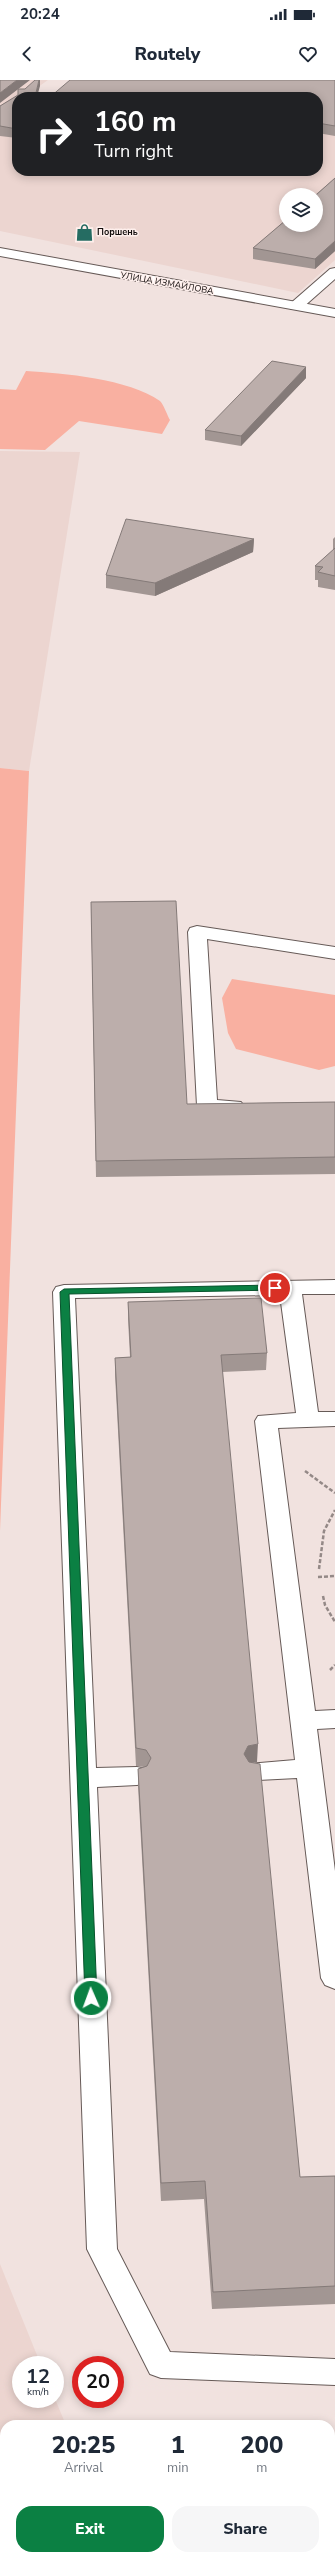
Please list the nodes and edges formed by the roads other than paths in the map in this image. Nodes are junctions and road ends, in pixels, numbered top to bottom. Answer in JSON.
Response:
{"nodes":[{"id":1,"x":0,"y":252,"type":"edge"},
{"id":2,"x":335,"y":272,"type":"edge"},
{"id":3,"x":329,"y":283,"type":"edge"},
{"id":4,"x":296,"y":306,"type":"junction"},
{"id":5,"x":335,"y":313,"type":"edge"},
{"id":6,"x":335,"y":953,"type":"edge"},
{"id":7,"x":252,"y":1105,"type":"edge"},
{"id":8,"x":335,"y":1287,"type":"edge"},
{"id":9,"x":290,"y":1288,"type":"junction"},
{"id":10,"x":335,"y":1419,"type":"edge"},
{"id":11,"x":308,"y":1420,"type":"junction"},
{"id":12,"x":335,"y":1719,"type":"edge"},
{"id":13,"x":304,"y":1720,"type":"junction"},
{"id":14,"x":310,"y":1768,"type":"junction"},
{"id":15,"x":258,"y":1771,"type":"edge"},
{"id":16,"x":137,"y":1776,"type":"edge"},
{"id":17,"x":82,"y":1778,"type":"junction"},
{"id":18,"x":330,"y":1907,"type":"edge"},
{"id":19,"x":335,"y":1978,"type":"edge"},
{"id":20,"x":335,"y":2372,"type":"edge"}],
"edges":[{"from":1,"to":4,"type":"main road","name":"УЛИЦА ИЗМАЙЛОВА"},
{"from":2,"to":3,"type":"main road"},
{"from":3,"to":4,"type":"main road"},
{"from":4,"to":5,"type":"main road","name":"УЛИЦА ИЗМАЙЛОВА"},
{"from":6,"to":7,"type":"main road"},
{"from":8,"to":9,"type":"main road"},
{"from":9,"to":11,"type":"main road"},
{"from":9,"to":17,"type":"main road"},
{"from":10,"to":11,"type":"main road"},
{"from":11,"to":13,"type":"main road"},
{"from":12,"to":13,"type":"main road"},
{"from":13,"to":14,"type":"main road"},
{"from":14,"to":15,"type":"main road"},
{"from":14,"to":18,"type":"main road"},
{"from":16,"to":17,"type":"main road"},
{"from":17,"to":20,"type":"main road"},
{"from":18,"to":19,"type":"main road"}]}
